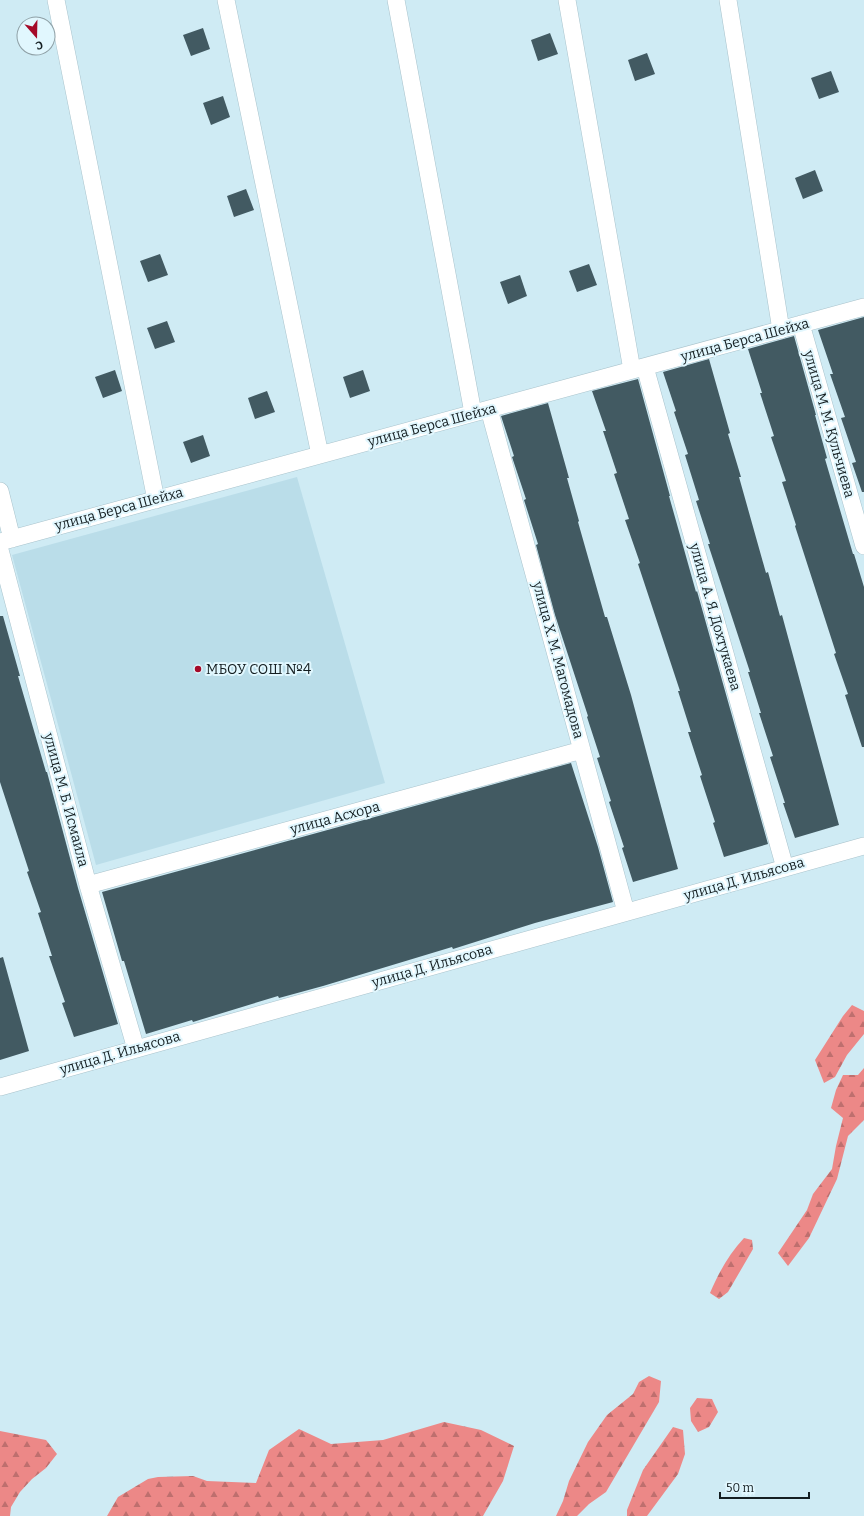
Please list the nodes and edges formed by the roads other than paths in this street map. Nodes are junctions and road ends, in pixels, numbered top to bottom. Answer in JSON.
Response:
{"nodes":[{"id":1,"x":56,"y":0,"type":"edge"},
{"id":2,"x":226,"y":0,"type":"edge"},
{"id":3,"x":396,"y":0,"type":"edge"},
{"id":4,"x":567,"y":0,"type":"edge"},
{"id":5,"x":728,"y":0,"type":"edge"},
{"id":6,"x":864,"y":307,"type":"edge"},
{"id":7,"x":801,"y":324,"type":"junction"},
{"id":8,"x":781,"y":330,"type":"junction"},
{"id":9,"x":639,"y":368,"type":"junction"},
{"id":10,"x":481,"y":411,"type":"junction"},
{"id":11,"x":320,"y":455,"type":"junction"},
{"id":12,"x":0,"y":492,"type":"edge"},
{"id":13,"x":156,"y":500,"type":"junction"},
{"id":14,"x":4,"y":543,"type":"edge"},
{"id":15,"x":864,"y":546,"type":"edge"},
{"id":16,"x":582,"y":750,"type":"junction"},
{"id":17,"x":864,"y":846,"type":"edge"},
{"id":18,"x":785,"y":868,"type":"junction"},
{"id":19,"x":88,"y":885,"type":"junction"},
{"id":20,"x":626,"y":912,"type":"junction"},
{"id":21,"x":136,"y":1049,"type":"junction"},
{"id":22,"x":0,"y":1087,"type":"edge"}],
"edges":[{"from":1,"to":13,"type":"street"},
{"from":2,"to":11,"type":"street"},
{"from":3,"to":10,"type":"street","name":"улица Х. М. Магомадова"},
{"from":4,"to":9,"type":"street","name":"улица А. Я. Дохтукаева"},
{"from":5,"to":8,"type":"street"},
{"from":6,"to":7,"type":"street","name":"улица Берса Шейха"},
{"from":7,"to":8,"type":"street","name":"улица Берса Шейха"},
{"from":7,"to":15,"type":"street","name":"улица М. М. Кульчиева"},
{"from":8,"to":9,"type":"street","name":"улица Берса Шейха"},
{"from":9,"to":10,"type":"street","name":"улица Берса Шейха"},
{"from":9,"to":18,"type":"street","name":"улица А. Я. Дохтукаева"},
{"from":10,"to":11,"type":"street","name":"улица Берса Шейха"},
{"from":10,"to":16,"type":"street","name":"улица Х. М. Магомадова"},
{"from":11,"to":13,"type":"street","name":"улица Берса Шейха"},
{"from":12,"to":14,"type":"street","name":"улица М. Б. Исмаила"},
{"from":13,"to":14,"type":"street","name":"улица Берса Шейха"},
{"from":14,"to":19,"type":"street","name":"улица М. Б. Исмаила"},
{"from":16,"to":19,"type":"street","name":"улица Асхора"},
{"from":16,"to":20,"type":"street","name":"улица Х. М. Магомадова"},
{"from":17,"to":18,"type":"street","name":"улица Д. Ильясова"},
{"from":18,"to":20,"type":"street","name":"улица Д. Ильясова"},
{"from":19,"to":21,"type":"street","name":"улица М. Б. Исмаила"},
{"from":20,"to":21,"type":"street","name":"улица Д. Ильясова"},
{"from":21,"to":22,"type":"street","name":"улица Д. Ильясова"}]}
